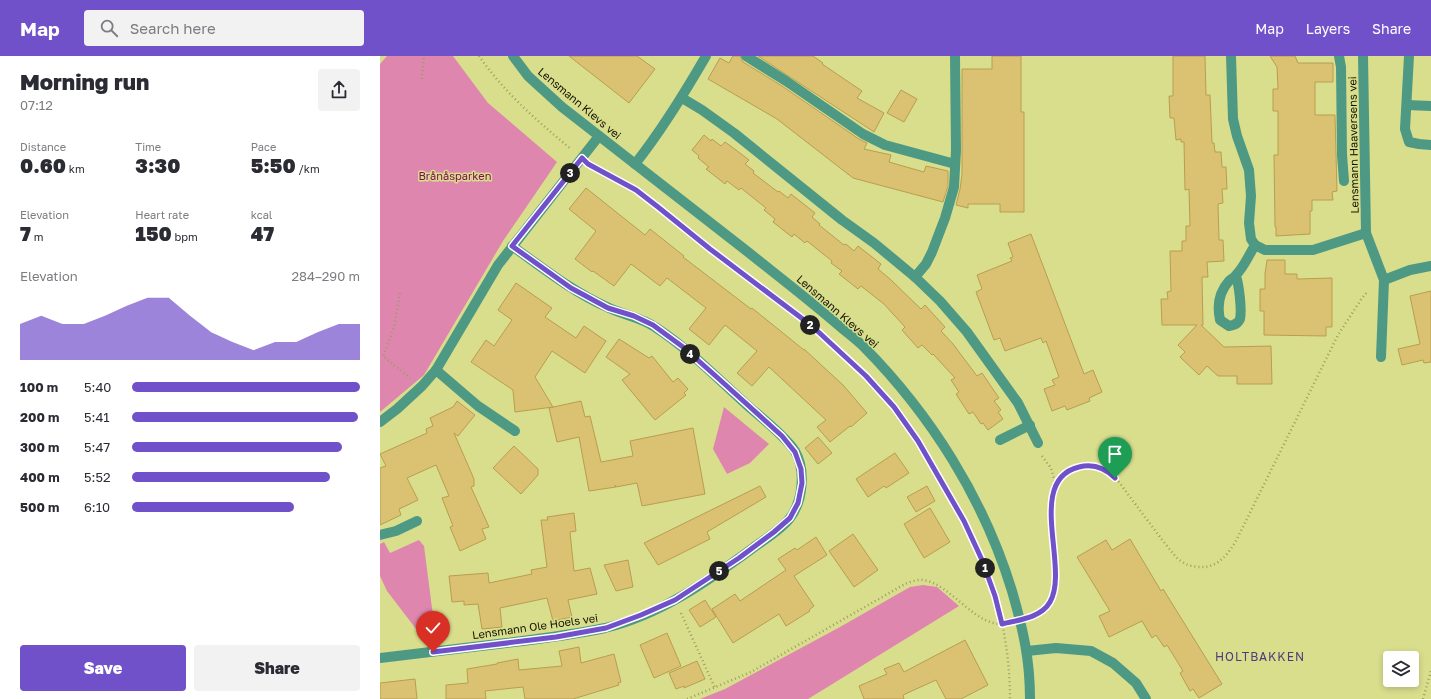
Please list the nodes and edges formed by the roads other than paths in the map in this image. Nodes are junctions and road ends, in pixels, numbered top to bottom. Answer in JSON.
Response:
{"nodes":[{"id":1,"x":513,"y":56,"type":"edge"},
{"id":2,"x":706,"y":56,"type":"edge"},
{"id":3,"x":746,"y":56,"type":"edge"},
{"id":4,"x":955,"y":56,"type":"edge"},
{"id":5,"x":1231,"y":56,"type":"edge"},
{"id":6,"x":1339,"y":56,"type":"edge"},
{"id":7,"x":1363,"y":56,"type":"edge"},
{"id":8,"x":1409,"y":56,"type":"edge"},
{"id":9,"x":682,"y":98,"type":"junction"},
{"id":10,"x":1407,"y":105,"type":"junction"},
{"id":11,"x":1431,"y":106,"type":"edge"},
{"id":12,"x":599,"y":136,"type":"junction"},
{"id":13,"x":1431,"y":145,"type":"edge"},
{"id":14,"x":635,"y":164,"type":"junction"},
{"id":15,"x":955,"y":164,"type":"junction"},
{"id":16,"x":1344,"y":181,"type":"dead end"},
{"id":17,"x":1366,"y":233,"type":"junction"},
{"id":18,"x":1255,"y":245,"type":"junction"},
{"id":19,"x":512,"y":246,"type":"junction"},
{"id":20,"x":1431,"y":266,"type":"edge"},
{"id":21,"x":1236,"y":276,"type":"dead end"},
{"id":22,"x":915,"y":277,"type":"junction"},
{"id":23,"x":1384,"y":280,"type":"junction"},
{"id":24,"x":1381,"y":357,"type":"dead end"},
{"id":25,"x":436,"y":370,"type":"junction"},
{"id":26,"x":380,"y":422,"type":"edge"},
{"id":27,"x":1030,"y":425,"type":"junction"},
{"id":28,"x":515,"y":431,"type":"dead end"},
{"id":29,"x":1000,"y":440,"type":"dead end"},
{"id":30,"x":1038,"y":443,"type":"road end"},
{"id":31,"x":417,"y":521,"type":"dead end"},
{"id":32,"x":380,"y":535,"type":"edge"},
{"id":33,"x":1027,"y":651,"type":"junction"},
{"id":34,"x":380,"y":658,"type":"edge"},
{"id":35,"x":1030,"y":699,"type":"edge"},
{"id":36,"x":1146,"y":699,"type":"edge"}],
"edges":[{"from":1,"to":12,"type":"street","name":"Lensmann Klevs vei"},
{"from":2,"to":9,"type":"street"},
{"from":3,"to":15,"type":"street"},
{"from":4,"to":15,"type":"street"},
{"from":5,"to":18,"type":"street"},
{"from":6,"to":16,"type":"street","name":"Lensmann Haaversens vei"},
{"from":7,"to":17,"type":"street","name":"Lensmann Haaversens vei"},
{"from":8,"to":10,"type":"street"},
{"from":9,"to":14,"type":"street"},
{"from":9,"to":22,"type":"street"},
{"from":10,"to":11,"type":"street"},
{"from":10,"to":13,"type":"street"},
{"from":12,"to":14,"type":"street","name":"Lensmann Klevs vei"},
{"from":12,"to":19,"type":"street"},
{"from":14,"to":33,"type":"street","name":"Lensmann Klevs vei"},
{"from":15,"to":22,"type":"street"},
{"from":17,"to":18,"type":"street"},
{"from":17,"to":23,"type":"street","name":"Lensmann Haaversens vei"},
{"from":18,"to":21,"type":"street"},
{"from":19,"to":25,"type":"street"},
{"from":19,"to":34,"type":"street","name":"Lensmann Ole Hoels vei"},
{"from":20,"to":23,"type":"street"},
{"from":22,"to":27,"type":"street"},
{"from":23,"to":24,"type":"street"},
{"from":25,"to":26,"type":"street"},
{"from":25,"to":28,"type":"street"},
{"from":27,"to":29,"type":"street"},
{"from":27,"to":30,"type":"street"},
{"from":31,"to":32,"type":"street"},
{"from":33,"to":35,"type":"street","name":"Lensmann Klevs vei"},
{"from":33,"to":36,"type":"street"}]}
